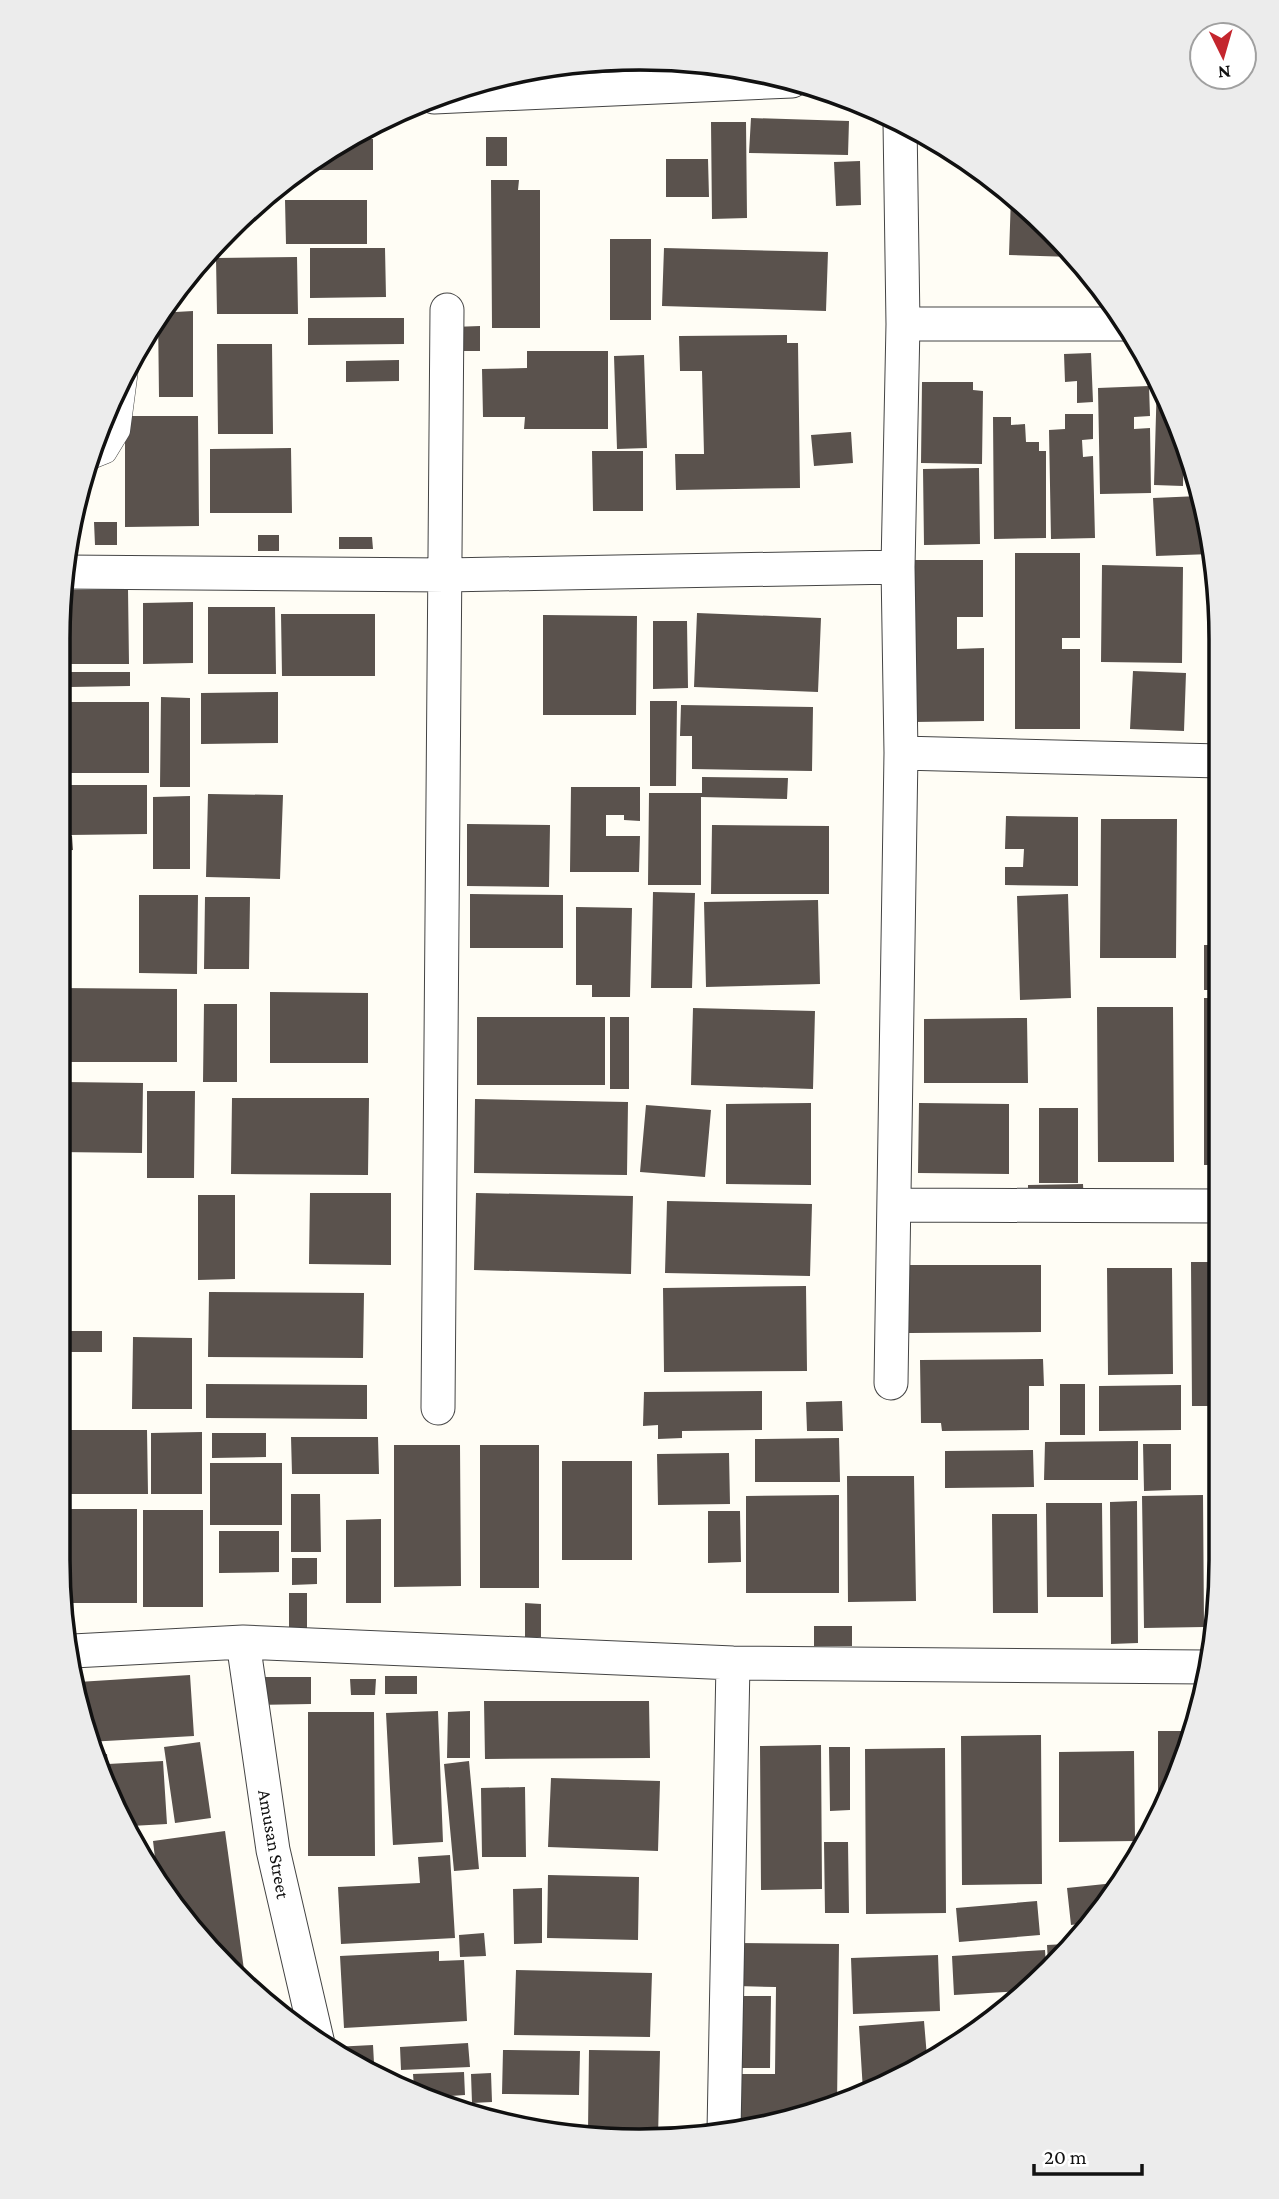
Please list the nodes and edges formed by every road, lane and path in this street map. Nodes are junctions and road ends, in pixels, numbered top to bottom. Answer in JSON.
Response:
{"nodes":[{"id":1,"x":758,"y":83,"type":"edge"},
{"id":2,"x":471,"y":95,"type":"edge"},
{"id":3,"x":900,"y":134,"type":"edge"},
{"id":4,"x":447,"y":310,"type":"dead end"},
{"id":5,"x":903,"y":324,"type":"junction"},
{"id":6,"x":1114,"y":324,"type":"edge"},
{"id":7,"x":126,"y":395,"type":"edge"},
{"id":8,"x":100,"y":457,"type":"edge"},
{"id":9,"x":898,"y":567,"type":"junction"},
{"id":10,"x":74,"y":572,"type":"edge"},
{"id":11,"x":446,"y":575,"type":"junction"},
{"id":12,"x":901,"y":753,"type":"junction"},
{"id":13,"x":1209,"y":761,"type":"edge"},
{"id":14,"x":894,"y":1205,"type":"junction"},
{"id":15,"x":1209,"y":1206,"type":"edge"},
{"id":16,"x":891,"y":1384,"type":"dead end"},
{"id":17,"x":438,"y":1408,"type":"dead end"},
{"id":18,"x":243,"y":1643,"type":"junction"},
{"id":19,"x":78,"y":1651,"type":"edge"},
{"id":20,"x":733,"y":1663,"type":"junction"},
{"id":21,"x":1199,"y":1667,"type":"edge"},
{"id":22,"x":313,"y":2026,"type":"edge"},
{"id":23,"x":724,"y":2122,"type":"edge"}],
"edges":[{"from":1,"to":2,"type":"street"},
{"from":3,"to":5,"type":"street"},
{"from":4,"to":11,"type":"street"},
{"from":5,"to":6,"type":"street"},
{"from":5,"to":9,"type":"street"},
{"from":7,"to":8,"type":"lane"},
{"from":9,"to":11,"type":"street"},
{"from":9,"to":12,"type":"street"},
{"from":10,"to":11,"type":"street"},
{"from":11,"to":17,"type":"street"},
{"from":12,"to":13,"type":"street"},
{"from":12,"to":14,"type":"street"},
{"from":14,"to":15,"type":"street"},
{"from":14,"to":16,"type":"street"},
{"from":18,"to":19,"type":"street"},
{"from":18,"to":20,"type":"street"},
{"from":18,"to":22,"type":"street","name":"Amusan Street"},
{"from":20,"to":21,"type":"street"},
{"from":20,"to":23,"type":"street"}]}
